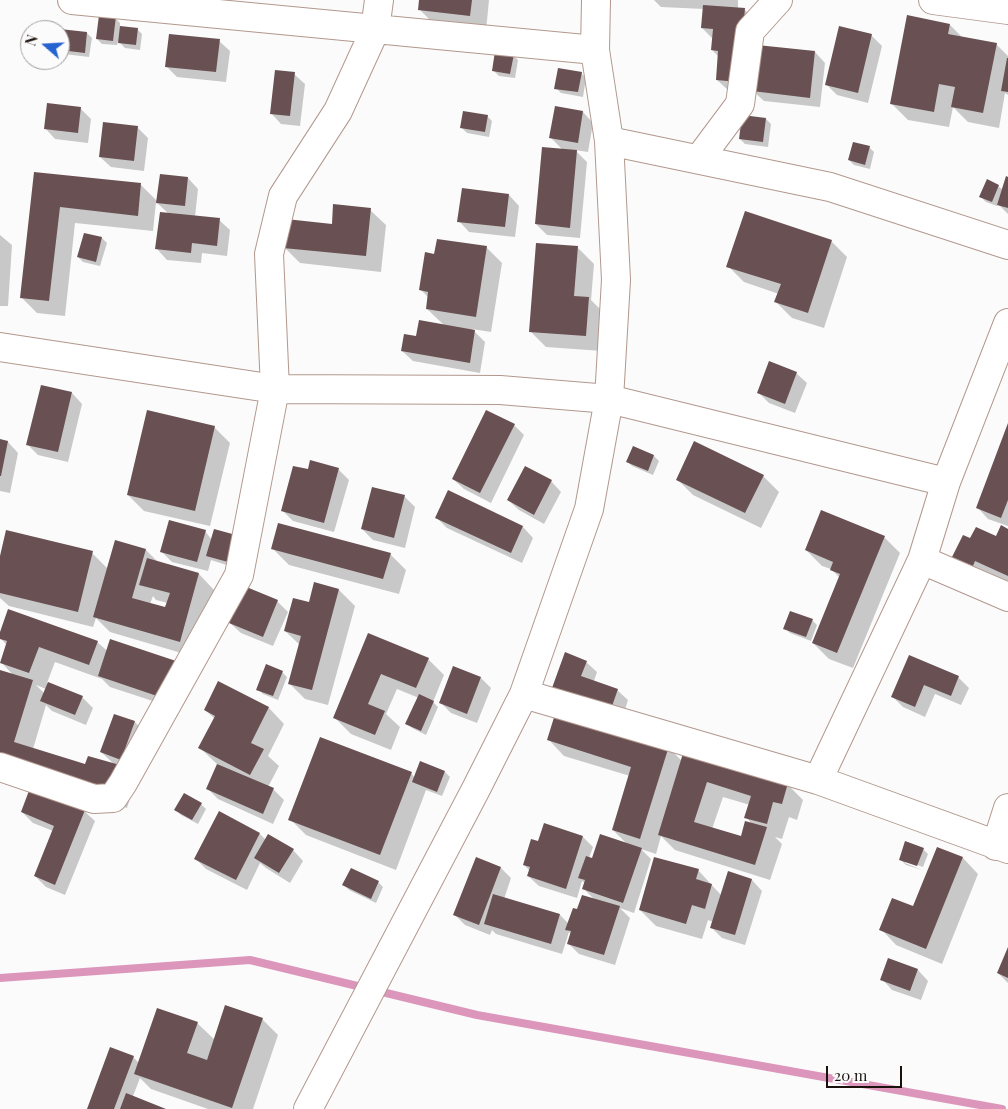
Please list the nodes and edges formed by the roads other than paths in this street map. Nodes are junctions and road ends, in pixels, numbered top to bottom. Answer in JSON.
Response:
{"nodes":[{"id":1,"x":72,"y":0,"type":"edge"},
{"id":2,"x":379,"y":0,"type":"edge"},
{"id":3,"x":596,"y":0,"type":"edge"},
{"id":4,"x":778,"y":0,"type":"edge"},
{"id":5,"x":933,"y":0,"type":"edge"},
{"id":6,"x":1008,"y":10,"type":"edge"},
{"id":7,"x":375,"y":30,"type":"junction"},
{"id":8,"x":594,"y":50,"type":"junction"},
{"id":9,"x":609,"y":140,"type":"junction"},
{"id":10,"x":699,"y":159,"type":"junction"},
{"id":11,"x":1008,"y":245,"type":"edge"},
{"id":12,"x":1008,"y":323,"type":"edge"},
{"id":13,"x":0,"y":347,"type":"edge"},
{"id":14,"x":276,"y":389,"type":"junction"},
{"id":15,"x":609,"y":399,"type":"junction"},
{"id":16,"x":946,"y":482,"type":"junction"},
{"id":17,"x":922,"y":560,"type":"junction"},
{"id":18,"x":1008,"y":597,"type":"edge"},
{"id":19,"x":524,"y":694,"type":"junction"},
{"id":20,"x":0,"y":767,"type":"edge"},
{"id":21,"x":818,"y":780,"type":"junction"},
{"id":22,"x":1008,"y":808,"type":"edge"},
{"id":23,"x":1002,"y":847,"type":"edge"},
{"id":24,"x":308,"y":1109,"type":"edge"}],
"edges":[{"from":1,"to":7,"type":"street"},
{"from":2,"to":7,"type":"street"},
{"from":3,"to":8,"type":"street"},
{"from":4,"to":10,"type":"street"},
{"from":5,"to":6,"type":"street"},
{"from":7,"to":8,"type":"street"},
{"from":7,"to":14,"type":"street"},
{"from":8,"to":9,"type":"street"},
{"from":9,"to":10,"type":"street"},
{"from":9,"to":15,"type":"street"},
{"from":10,"to":11,"type":"street"},
{"from":12,"to":16,"type":"street"},
{"from":13,"to":14,"type":"street"},
{"from":14,"to":15,"type":"street"},
{"from":14,"to":20,"type":"street"},
{"from":15,"to":16,"type":"street"},
{"from":15,"to":19,"type":"street"},
{"from":16,"to":17,"type":"street"},
{"from":17,"to":18,"type":"street"},
{"from":17,"to":21,"type":"street"},
{"from":19,"to":21,"type":"street"},
{"from":19,"to":24,"type":"street"},
{"from":21,"to":23,"type":"street"},
{"from":22,"to":23,"type":"street"}]}
